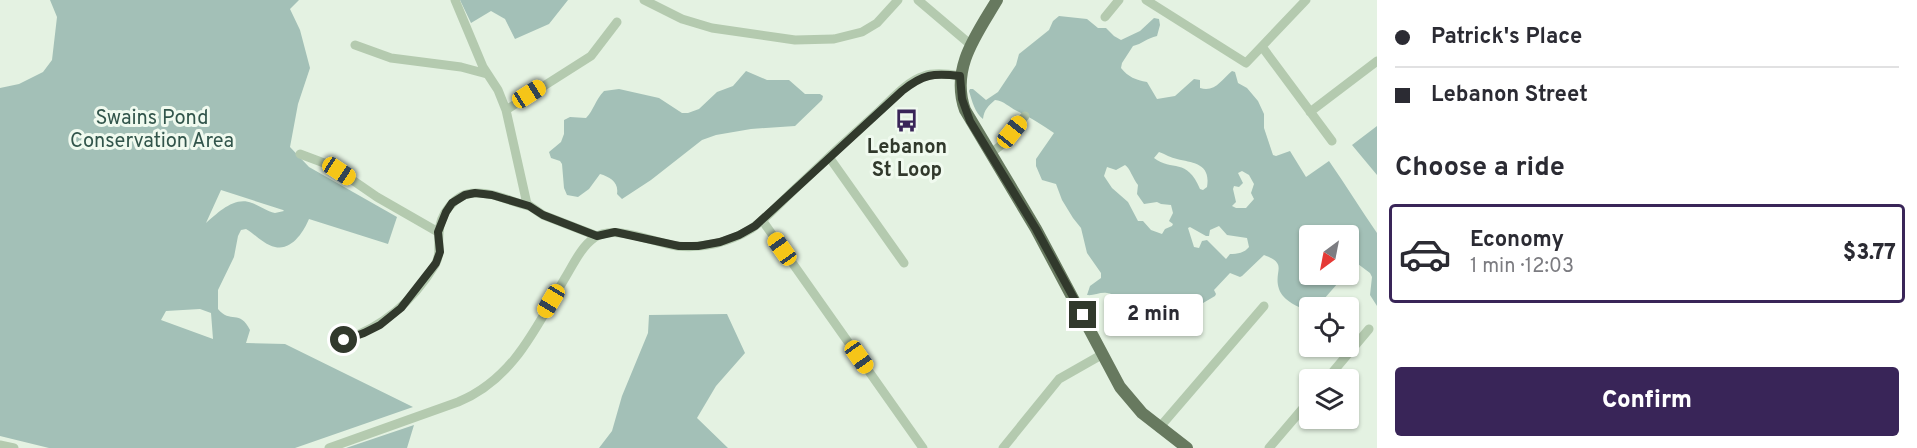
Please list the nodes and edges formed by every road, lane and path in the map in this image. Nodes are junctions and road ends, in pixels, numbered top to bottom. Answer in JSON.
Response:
{"nodes":[{"id":1,"x":455,"y":0,"type":"edge"},
{"id":2,"x":644,"y":0,"type":"edge"},
{"id":3,"x":898,"y":0,"type":"edge"},
{"id":4,"x":918,"y":0,"type":"edge"},
{"id":5,"x":997,"y":0,"type":"edge"},
{"id":6,"x":1119,"y":0,"type":"edge"},
{"id":7,"x":1146,"y":0,"type":"edge"},
{"id":8,"x":1306,"y":0,"type":"edge"},
{"id":9,"x":1105,"y":17,"type":"dead end"},
{"id":10,"x":618,"y":22,"type":"dead end"},
{"id":11,"x":355,"y":45,"type":"dead end"},
{"id":12,"x":971,"y":45,"type":"junction"},
{"id":13,"x":1263,"y":48,"type":"junction"},
{"id":14,"x":1377,"y":61,"type":"edge"},
{"id":15,"x":487,"y":74,"type":"junction"},
{"id":16,"x":960,"y":76,"type":"junction"},
{"id":17,"x":506,"y":110,"type":"junction"},
{"id":18,"x":1310,"y":112,"type":"junction"},
{"id":19,"x":1025,"y":116,"type":"dead end"},
{"id":20,"x":1332,"y":141,"type":"dead end"},
{"id":21,"x":991,"y":153,"type":"junction"},
{"id":22,"x":300,"y":154,"type":"dead end"},
{"id":23,"x":829,"y":157,"type":"junction"},
{"id":24,"x":529,"y":206,"type":"junction"},
{"id":25,"x":762,"y":220,"type":"junction"},
{"id":26,"x":438,"y":232,"type":"junction"},
{"id":27,"x":597,"y":236,"type":"junction"},
{"id":28,"x":904,"y":263,"type":"dead end"},
{"id":29,"x":1264,"y":306,"type":"dead end"},
{"id":30,"x":1369,"y":328,"type":"dead end"},
{"id":31,"x":344,"y":340,"type":"dead end"},
{"id":32,"x":1102,"y":354,"type":"junction"},
{"id":33,"x":1335,"y":369,"type":"edge"},
{"id":34,"x":1299,"y":412,"type":"edge"},
{"id":35,"x":1159,"y":428,"type":"junction"},
{"id":36,"x":0,"y":445,"type":"edge"},
{"id":37,"x":14,"y":448,"type":"edge"},
{"id":38,"x":329,"y":448,"type":"edge"},
{"id":39,"x":923,"y":448,"type":"edge"},
{"id":40,"x":1003,"y":448,"type":"edge"},
{"id":41,"x":1187,"y":448,"type":"edge"},
{"id":42,"x":1269,"y":448,"type":"edge"}],
"edges":[{"from":1,"to":15,"type":"street"},
{"from":2,"to":3,"type":"street"},
{"from":4,"to":12,"type":"street"},
{"from":5,"to":12,"type":"main road"},
{"from":6,"to":9,"type":"street"},
{"from":7,"to":13,"type":"street"},
{"from":8,"to":13,"type":"street"},
{"from":10,"to":17,"type":"street"},
{"from":11,"to":15,"type":"street"},
{"from":12,"to":16,"type":"main road"},
{"from":13,"to":18,"type":"street"},
{"from":14,"to":18,"type":"street"},
{"from":15,"to":17,"type":"street"},
{"from":16,"to":21,"type":"main road"},
{"from":16,"to":23,"type":"street"},
{"from":17,"to":24,"type":"street"},
{"from":18,"to":20,"type":"street"},
{"from":19,"to":21,"type":"street"},
{"from":21,"to":32,"type":"main road"},
{"from":22,"to":26,"type":"street"},
{"from":23,"to":25,"type":"street"},
{"from":23,"to":28,"type":"street"},
{"from":24,"to":26,"type":"street"},
{"from":24,"to":27,"type":"street"},
{"from":25,"to":27,"type":"street"},
{"from":25,"to":39,"type":"street"},
{"from":26,"to":31,"type":"street"},
{"from":27,"to":38,"type":"street"},
{"from":29,"to":35,"type":"street"},
{"from":30,"to":33,"type":"street"},
{"from":32,"to":35,"type":"main road"},
{"from":32,"to":40,"type":"street"},
{"from":34,"to":42,"type":"street"},
{"from":35,"to":41,"type":"main road"},
{"from":36,"to":37,"type":"street"}]}
